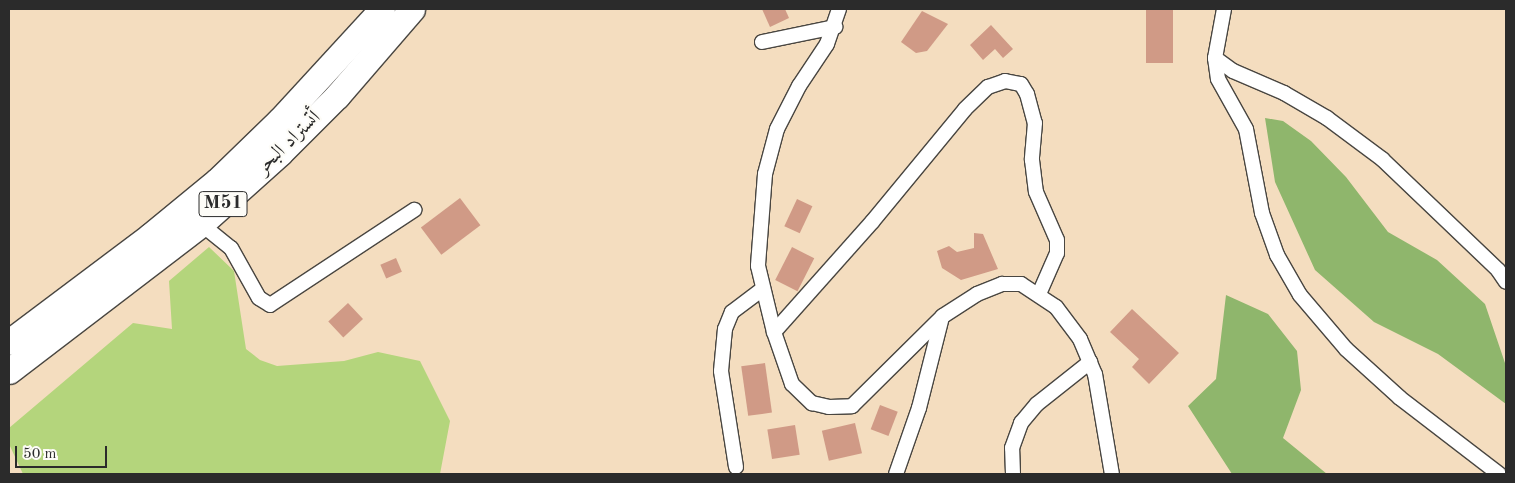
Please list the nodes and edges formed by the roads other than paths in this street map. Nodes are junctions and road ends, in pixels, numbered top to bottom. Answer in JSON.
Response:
{"nodes":[{"id":1,"x":382,"y":9,"type":"edge"},
{"id":2,"x":412,"y":9,"type":"edge"},
{"id":3,"x":839,"y":9,"type":"edge"},
{"id":4,"x":1224,"y":9,"type":"edge"},
{"id":5,"x":835,"y":27,"type":"junction"},
{"id":6,"x":762,"y":42,"type":"dead end"},
{"id":7,"x":1215,"y":58,"type":"junction"},
{"id":8,"x":414,"y":210,"type":"dead end"},
{"id":9,"x":200,"y":224,"type":"junction"},
{"id":10,"x":1506,"y":282,"type":"edge"},
{"id":11,"x":762,"y":290,"type":"junction"},
{"id":12,"x":1039,"y":294,"type":"junction"},
{"id":13,"x":943,"y":316,"type":"junction"},
{"id":14,"x":774,"y":332,"type":"junction"},
{"id":15,"x":9,"y":342,"type":"edge"},
{"id":16,"x":1090,"y":362,"type":"junction"},
{"id":17,"x":9,"y":371,"type":"edge"},
{"id":18,"x":736,"y":467,"type":"dead end"},
{"id":19,"x":896,"y":474,"type":"edge"},
{"id":20,"x":1013,"y":474,"type":"edge"},
{"id":21,"x":1112,"y":474,"type":"edge"},
{"id":22,"x":1499,"y":474,"type":"edge"}],
"edges":[{"from":1,"to":15,"type":"highway","name":"أتستراد البحر","number":"M51"},
{"from":2,"to":9,"type":"highway","name":"أتستراد البحر","number":"M51"},
{"from":3,"to":5,"type":"street"},
{"from":4,"to":7,"type":"street"},
{"from":5,"to":6,"type":"street"},
{"from":5,"to":11,"type":"street"},
{"from":7,"to":10,"type":"street"},
{"from":7,"to":22,"type":"street"},
{"from":8,"to":9,"type":"street"},
{"from":9,"to":17,"type":"highway","name":"أتستراد البحر","number":"M51"},
{"from":11,"to":14,"type":"street"},
{"from":11,"to":18,"type":"street"},
{"from":12,"to":13,"type":"street"},
{"from":12,"to":14,"type":"street"},
{"from":12,"to":16,"type":"street"},
{"from":13,"to":14,"type":"street"},
{"from":13,"to":19,"type":"street"},
{"from":16,"to":20,"type":"street"},
{"from":16,"to":21,"type":"street"}]}
